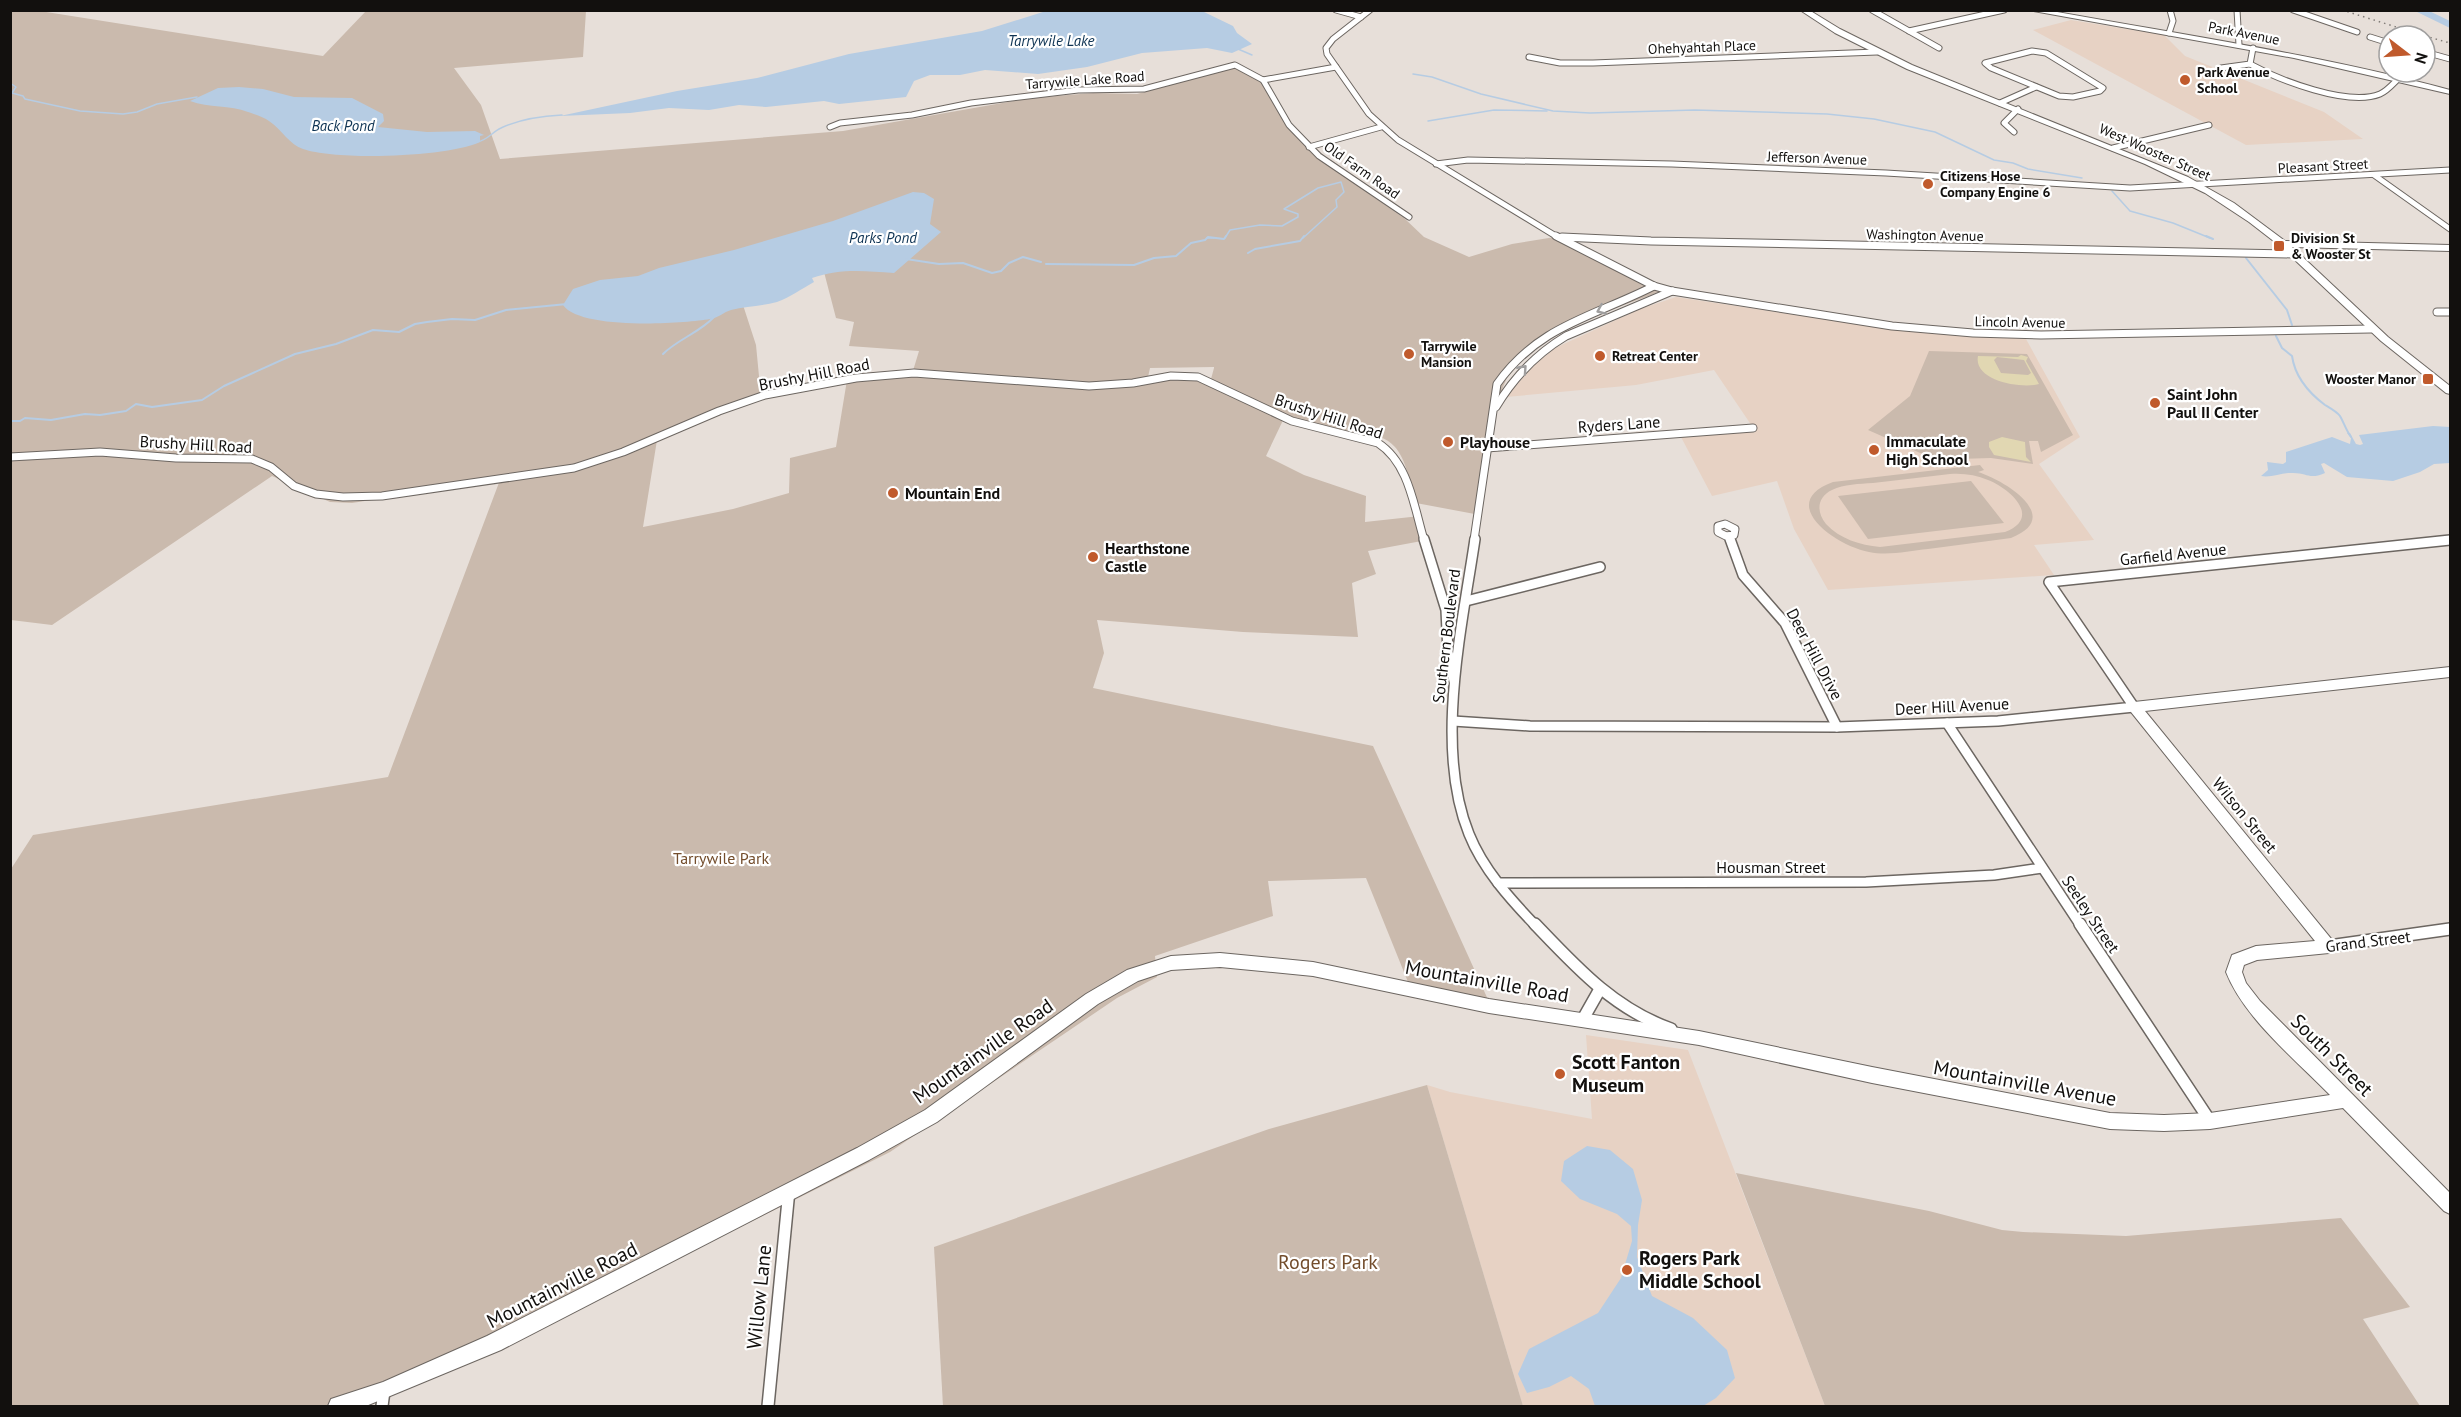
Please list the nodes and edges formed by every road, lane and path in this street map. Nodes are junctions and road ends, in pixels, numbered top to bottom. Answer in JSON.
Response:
{"nodes":[{"id":1,"x":1336,"y":10,"type":"edge"},
{"id":2,"x":1370,"y":10,"type":"edge"},
{"id":3,"x":1803,"y":10,"type":"edge"},
{"id":4,"x":1872,"y":10,"type":"edge"},
{"id":5,"x":2004,"y":10,"type":"edge"},
{"id":6,"x":2031,"y":10,"type":"edge"},
{"id":7,"x":2170,"y":10,"type":"edge"},
{"id":8,"x":2237,"y":10,"type":"edge"},
{"id":9,"x":2293,"y":10,"type":"edge"},
{"id":10,"x":2056,"y":13,"type":"edge"},
{"id":11,"x":1361,"y":17,"type":"junction"},
{"id":12,"x":1909,"y":31,"type":"junction"},
{"id":13,"x":2356,"y":32,"type":"dead end"},
{"id":14,"x":2169,"y":33,"type":"junction"},
{"id":15,"x":2370,"y":37,"type":"dead end"},
{"id":16,"x":2377,"y":39,"type":"edge"},
{"id":17,"x":2239,"y":45,"type":"junction"},
{"id":18,"x":1939,"y":48,"type":"dead end"},
{"id":19,"x":2253,"y":48,"type":"junction"},
{"id":20,"x":1877,"y":52,"type":"junction"},
{"id":21,"x":1529,"y":57,"type":"dead end"},
{"id":22,"x":2250,"y":64,"type":"junction"},
{"id":23,"x":1336,"y":67,"type":"junction"},
{"id":24,"x":2221,"y":68,"type":"dead end"},
{"id":25,"x":2377,"y":75,"type":"edge"},
{"id":26,"x":1263,"y":80,"type":"junction"},
{"id":27,"x":2391,"y":84,"type":"edge"},
{"id":28,"x":2417,"y":84,"type":"edge"},
{"id":29,"x":2036,"y":87,"type":"junction"},
{"id":30,"x":2451,"y":93,"type":"edge"},
{"id":31,"x":2000,"y":103,"type":"junction"},
{"id":32,"x":2018,"y":110,"type":"junction"},
{"id":33,"x":2209,"y":125,"type":"dead end"},
{"id":34,"x":830,"y":127,"type":"dead end"},
{"id":35,"x":1381,"y":128,"type":"junction"},
{"id":36,"x":2014,"y":132,"type":"dead end"},
{"id":37,"x":1309,"y":147,"type":"junction"},
{"id":38,"x":2113,"y":148,"type":"junction"},
{"id":39,"x":1436,"y":164,"type":"junction"},
{"id":40,"x":2451,"y":170,"type":"edge"},
{"id":41,"x":2374,"y":175,"type":"junction"},
{"id":42,"x":2197,"y":185,"type":"junction"},
{"id":43,"x":1409,"y":217,"type":"dead end"},
{"id":44,"x":2254,"y":222,"type":"junction"},
{"id":45,"x":2451,"y":229,"type":"edge"},
{"id":46,"x":1557,"y":237,"type":"junction"},
{"id":47,"x":2283,"y":244,"type":"junction"},
{"id":48,"x":2343,"y":246,"type":"junction"},
{"id":49,"x":2451,"y":248,"type":"edge"},
{"id":50,"x":2293,"y":254,"type":"junction"},
{"id":51,"x":1654,"y":286,"type":"junction"},
{"id":52,"x":1672,"y":291,"type":"junction"},
{"id":53,"x":2438,"y":312,"type":"dead end"},
{"id":54,"x":2451,"y":312,"type":"edge"},
{"id":55,"x":2371,"y":329,"type":"junction"},
{"id":56,"x":2446,"y":384,"type":"edge"},
{"id":57,"x":2451,"y":391,"type":"edge"},
{"id":58,"x":1490,"y":417,"type":"junction"},
{"id":59,"x":1753,"y":428,"type":"dead end"},
{"id":60,"x":1487,"y":448,"type":"junction"},
{"id":61,"x":10,"y":457,"type":"edge"},
{"id":62,"x":1729,"y":536,"type":"dead end"},
{"id":63,"x":2451,"y":540,"type":"edge"},
{"id":64,"x":1600,"y":567,"type":"dead end"},
{"id":65,"x":1466,"y":601,"type":"junction"},
{"id":66,"x":2451,"y":672,"type":"edge"},
{"id":67,"x":1454,"y":681,"type":"junction"},
{"id":68,"x":2133,"y":707,"type":"junction"},
{"id":69,"x":1453,"y":721,"type":"junction"},
{"id":70,"x":1947,"y":723,"type":"junction"},
{"id":71,"x":1837,"y":727,"type":"junction"},
{"id":72,"x":2042,"y":868,"type":"junction"},
{"id":73,"x":1498,"y":883,"type":"junction"},
{"id":74,"x":2451,"y":929,"type":"edge"},
{"id":75,"x":2329,"y":946,"type":"junction"},
{"id":76,"x":2285,"y":950,"type":"joint"},
{"id":77,"x":1600,"y":989,"type":"junction"},
{"id":78,"x":1583,"y":1019,"type":"junction"},
{"id":79,"x":1699,"y":1038,"type":"junction"},
{"id":80,"x":2346,"y":1100,"type":"junction"},
{"id":81,"x":2210,"y":1121,"type":"junction"},
{"id":82,"x":789,"y":1190,"type":"junction"},
{"id":83,"x":2451,"y":1206,"type":"edge"},
{"id":84,"x":383,"y":1399,"type":"edge"},
{"id":85,"x":338,"y":1407,"type":"edge"},
{"id":86,"x":768,"y":1407,"type":"edge"}],
"edges":[{"from":1,"to":11,"type":"street"},
{"from":2,"to":11,"type":"street"},
{"from":3,"to":20,"type":"street","name":"West Wooster Street"},
{"from":4,"to":12,"type":"street"},
{"from":5,"to":12,"type":"street"},
{"from":6,"to":10,"type":"street","name":"Park Avenue"},
{"from":7,"to":14,"type":"street"},
{"from":8,"to":17,"type":"street"},
{"from":9,"to":13,"type":"street"},
{"from":10,"to":14,"type":"street","name":"Park Avenue"},
{"from":11,"to":23,"type":"street"},
{"from":12,"to":18,"type":"street"},
{"from":14,"to":17,"type":"street","name":"Park Avenue"},
{"from":15,"to":16,"type":"street"},
{"from":17,"to":19,"type":"street","name":"Park Avenue"},
{"from":19,"to":22,"type":"street"},
{"from":19,"to":25,"type":"street","name":"Park Avenue"},
{"from":20,"to":21,"type":"street","name":"Ohehyahtah Place"},
{"from":20,"to":31,"type":"street","name":"West Wooster Street"},
{"from":22,"to":24,"type":"street"},
{"from":22,"to":27,"type":"street"},
{"from":23,"to":26,"type":"street"},
{"from":23,"to":35,"type":"street"},
{"from":26,"to":34,"type":"street","name":"Tarrywile Lake Road"},
{"from":26,"to":37,"type":"street","name":"Old Farm Road"},
{"from":28,"to":30,"type":"street","name":"Park Avenue"},
{"from":29,"to":29,"type":"street"},
{"from":29,"to":31,"type":"street"},
{"from":31,"to":32,"type":"street","name":"West Wooster Street"},
{"from":32,"to":36,"type":"street"},
{"from":32,"to":38,"type":"street","name":"West Wooster Street"},
{"from":33,"to":38,"type":"street"},
{"from":35,"to":37,"type":"street"},
{"from":35,"to":39,"type":"street"},
{"from":37,"to":43,"type":"street","name":"Old Farm Road"},
{"from":38,"to":42,"type":"street","name":"West Wooster Street"},
{"from":39,"to":42,"type":"street","name":"Jefferson Avenue"},
{"from":39,"to":46,"type":"street"},
{"from":40,"to":41,"type":"street","name":"Pleasant Street"},
{"from":41,"to":42,"type":"street","name":"Pleasant Street"},
{"from":41,"to":45,"type":"street"},
{"from":42,"to":44,"type":"street","name":"West Wooster Street"},
{"from":44,"to":47,"type":"street","name":"West Wooster Street"},
{"from":44,"to":48,"type":"street"},
{"from":46,"to":50,"type":"street","name":"Washington Avenue"},
{"from":46,"to":51,"type":"street"},
{"from":47,"to":48,"type":"street"},
{"from":47,"to":50,"type":"street","name":"West Wooster Street"},
{"from":48,"to":49,"type":"street"},
{"from":50,"to":55,"type":"street","name":"West Wooster Street"},
{"from":51,"to":52,"type":"street"},
{"from":51,"to":58,"type":"street","name":"Southern Boulevard","one_way":true},
{"from":52,"to":55,"type":"street","name":"Lincoln Avenue"},
{"from":58,"to":52,"type":"street","name":"Southern Boulevard","one_way":true},
{"from":53,"to":54,"type":"street"},
{"from":55,"to":56,"type":"street","name":"West Wooster Street"},
{"from":56,"to":57,"type":"street","name":"West Wooster Street"},
{"from":58,"to":60,"type":"street","name":"Southern Boulevard"},
{"from":59,"to":60,"type":"street","name":"Ryders Lane"},
{"from":60,"to":65,"type":"street","name":"Southern Boulevard"},
{"from":61,"to":67,"type":"street","name":"Brushy Hill Road"},
{"from":62,"to":71,"type":"street","name":"Deer Hill Drive"},
{"from":63,"to":68,"type":"street","name":"Garfield Avenue"},
{"from":64,"to":65,"type":"street"},
{"from":65,"to":67,"type":"street","name":"Southern Boulevard"},
{"from":66,"to":68,"type":"street","name":"Deer Hill Avenue"},
{"from":67,"to":69,"type":"street","name":"Southern Boulevard"},
{"from":68,"to":70,"type":"street","name":"Deer Hill Avenue"},
{"from":68,"to":75,"type":"street","name":"Wilson Street"},
{"from":69,"to":71,"type":"street","name":"Deer Hill Avenue"},
{"from":69,"to":73,"type":"street","name":"Southern Boulevard"},
{"from":70,"to":71,"type":"street","name":"Deer Hill Avenue"},
{"from":70,"to":72,"type":"street","name":"Seeley Street"},
{"from":72,"to":73,"type":"street","name":"Housman Street"},
{"from":72,"to":81,"type":"street","name":"Seeley Street"},
{"from":73,"to":77,"type":"street","name":"Southern Boulevard"},
{"from":74,"to":75,"type":"street","name":"Grand Street"},
{"from":75,"to":76,"type":"street","name":"Grand Street"},
{"from":76,"to":80,"type":"street","name":"South Street"},
{"from":77,"to":78,"type":"street"},
{"from":77,"to":79,"type":"street","name":"Southern Boulevard"},
{"from":78,"to":79,"type":"street","name":"Mountainville Road"},
{"from":78,"to":82,"type":"street","name":"Mountainville Road"},
{"from":79,"to":81,"type":"street","name":"Mountainville Avenue"},
{"from":80,"to":81,"type":"street","name":"Mountainville Avenue"},
{"from":80,"to":83,"type":"street","name":"South Street"},
{"from":82,"to":84,"type":"street","name":"Mountainville Road"},
{"from":82,"to":86,"type":"street","name":"Willow Lane"},
{"from":84,"to":85,"type":"street","name":"Mountainville Road"}]}
